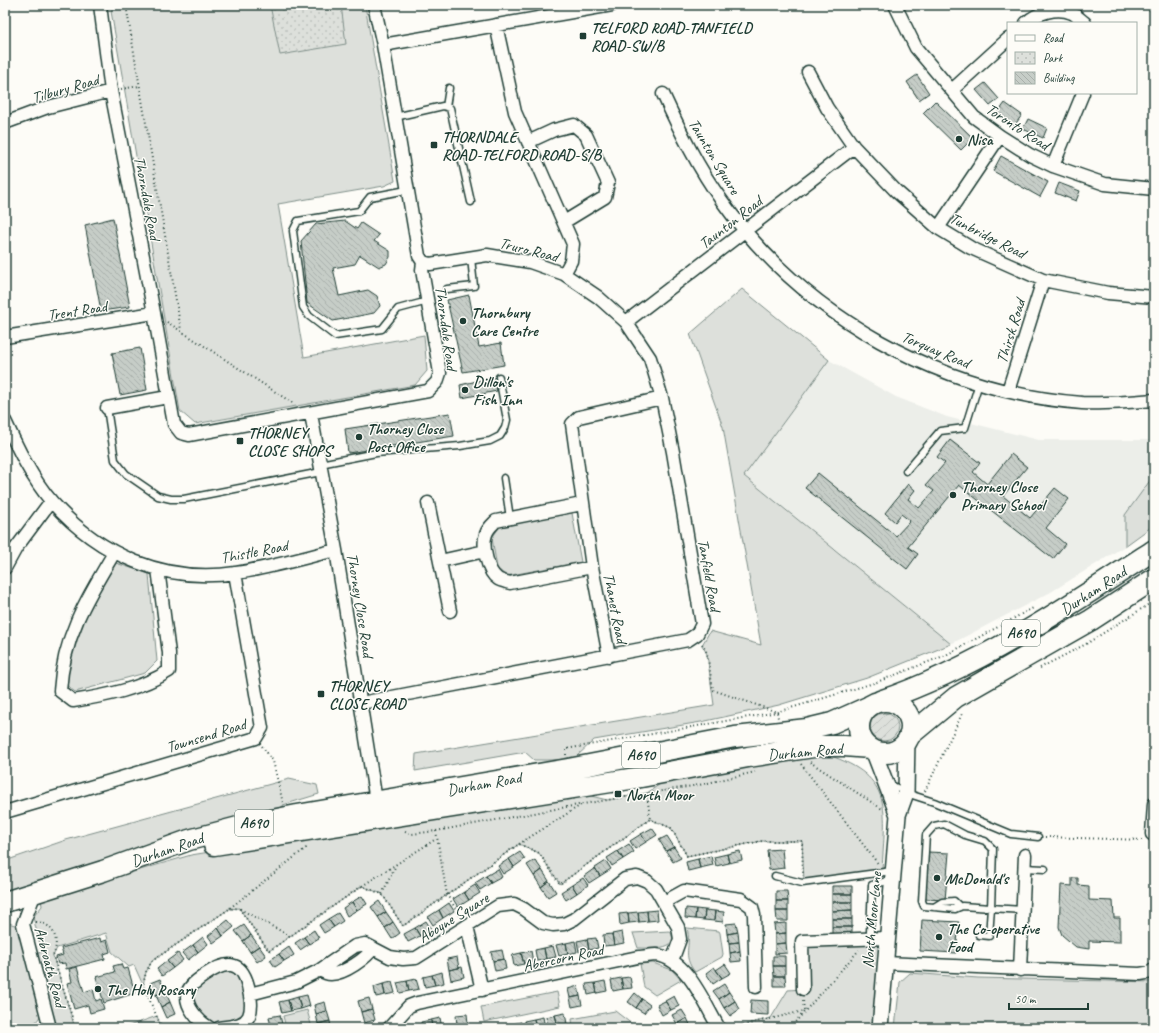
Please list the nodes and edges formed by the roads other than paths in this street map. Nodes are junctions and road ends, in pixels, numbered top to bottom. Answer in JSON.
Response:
{"nodes":[{"id":1,"x":100,"y":5,"type":"edge"},
{"id":2,"x":374,"y":5,"type":"edge"},
{"id":3,"x":612,"y":5,"type":"edge"},
{"id":4,"x":895,"y":5,"type":"edge"},
{"id":5,"x":1027,"y":22,"type":"edge"},
{"id":6,"x":1083,"y":22,"type":"edge"},
{"id":7,"x":496,"y":25,"type":"junction"},
{"id":8,"x":1007,"y":40,"type":"edge"},
{"id":9,"x":383,"y":45,"type":"junction"},
{"id":10,"x":808,"y":72,"type":"dead end"},
{"id":11,"x":449,"y":88,"type":"dead end"},
{"id":12,"x":952,"y":90,"type":"junction"},
{"id":13,"x":111,"y":92,"type":"junction"},
{"id":14,"x":663,"y":94,"type":"dead end"},
{"id":15,"x":1083,"y":94,"type":"edge"},
{"id":16,"x":446,"y":107,"type":"junction"},
{"id":17,"x":395,"y":117,"type":"junction"},
{"id":18,"x":5,"y":123,"type":"edge"},
{"id":19,"x":1000,"y":136,"type":"junction"},
{"id":20,"x":528,"y":142,"type":"junction"},
{"id":21,"x":854,"y":147,"type":"junction"},
{"id":22,"x":1053,"y":166,"type":"junction"},
{"id":23,"x":1154,"y":189,"type":"edge"},
{"id":24,"x":407,"y":190,"type":"junction"},
{"id":25,"x":471,"y":202,"type":"dead end"},
{"id":26,"x":564,"y":222,"type":"junction"},
{"id":27,"x":938,"y":228,"type":"junction"},
{"id":28,"x":746,"y":230,"type":"junction"},
{"id":29,"x":471,"y":258,"type":"junction"},
{"id":30,"x":423,"y":262,"type":"junction"},
{"id":31,"x":564,"y":274,"type":"junction"},
{"id":32,"x":1043,"y":280,"type":"junction"},
{"id":33,"x":447,"y":289,"type":"dead end"},
{"id":34,"x":598,"y":297,"type":"joint"},
{"id":35,"x":1154,"y":297,"type":"edge"},
{"id":36,"x":428,"y":301,"type":"junction"},
{"id":37,"x":154,"y":314,"type":"junction"},
{"id":38,"x":626,"y":322,"type":"junction"},
{"id":39,"x":5,"y":337,"type":"edge"},
{"id":40,"x":499,"y":378,"type":"dead end"},
{"id":41,"x":979,"y":383,"type":"junction"},
{"id":42,"x":1008,"y":391,"type":"junction"},
{"id":43,"x":168,"y":397,"type":"junction"},
{"id":44,"x":662,"y":398,"type":"junction"},
{"id":45,"x":1154,"y":400,"type":"edge"},
{"id":46,"x":107,"y":408,"type":"joint"},
{"id":47,"x":311,"y":414,"type":"junction"},
{"id":48,"x":5,"y":421,"type":"edge"},
{"id":49,"x":321,"y":468,"type":"junction"},
{"id":50,"x":906,"y":471,"type":"dead end"},
{"id":51,"x":504,"y":478,"type":"dead end"},
{"id":52,"x":52,"y":501,"type":"junction"},
{"id":53,"x":428,"y":503,"type":"dead end"},
{"id":54,"x":582,"y":504,"type":"junction"},
{"id":55,"x":510,"y":518,"type":"junction"},
{"id":56,"x":336,"y":550,"type":"junction"},
{"id":57,"x":1154,"y":550,"type":"edge"},
{"id":58,"x":485,"y":551,"type":"junction"},
{"id":59,"x":114,"y":553,"type":"junction"},
{"id":60,"x":440,"y":561,"type":"junction"},
{"id":61,"x":592,"y":567,"type":"junction"},
{"id":62,"x":5,"y":568,"type":"edge"},
{"id":63,"x":158,"y":569,"type":"junction"},
{"id":64,"x":235,"y":573,"type":"junction"},
{"id":65,"x":1154,"y":579,"type":"edge"},
{"id":66,"x":450,"y":611,"type":"dead end"},
{"id":67,"x":609,"y":656,"type":"junction"},
{"id":68,"x":361,"y":703,"type":"junction"},
{"id":69,"x":874,"y":704,"type":"junction"},
{"id":70,"x":908,"y":738,"type":"junction"},
{"id":71,"x":872,"y":749,"type":"junction"},
{"id":72,"x":885,"y":781,"type":"junction"},
{"id":73,"x":906,"y":793,"type":"junction"},
{"id":74,"x":1154,"y":804,"type":"edge"},
{"id":75,"x":378,"y":811,"type":"junction"},
{"id":76,"x":5,"y":812,"type":"edge"},
{"id":77,"x":898,"y":817,"type":"junction"},
{"id":78,"x":1038,"y":837,"type":"road end"},
{"id":79,"x":1149,"y":837,"type":"road end"},
{"id":80,"x":1025,"y":855,"type":"dead end"},
{"id":81,"x":1024,"y":868,"type":"junction"},
{"id":82,"x":1045,"y":869,"type":"dead end"},
{"id":83,"x":893,"y":873,"type":"junction"},
{"id":84,"x":775,"y":876,"type":"dead end"},
{"id":85,"x":35,"y":893,"type":"junction"},
{"id":86,"x":5,"y":902,"type":"edge"},
{"id":87,"x":664,"y":902,"type":"junction"},
{"id":88,"x":991,"y":908,"type":"junction"},
{"id":89,"x":1023,"y":910,"type":"junction"},
{"id":90,"x":467,"y":926,"type":"junction"},
{"id":91,"x":979,"y":935,"type":"dead end"},
{"id":92,"x":870,"y":936,"type":"junction"},
{"id":93,"x":887,"y":938,"type":"junction"},
{"id":94,"x":672,"y":961,"type":"junction"},
{"id":95,"x":885,"y":963,"type":"junction"},
{"id":96,"x":1154,"y":969,"type":"edge"},
{"id":97,"x":1020,"y":970,"type":"junction"},
{"id":98,"x":756,"y":987,"type":"dead end"},
{"id":99,"x":803,"y":989,"type":"dead end"},
{"id":100,"x":482,"y":990,"type":"junction"},
{"id":101,"x":250,"y":994,"type":"junction"},
{"id":102,"x":47,"y":1027,"type":"edge"},
{"id":103,"x":210,"y":1028,"type":"edge"},
{"id":104,"x":219,"y":1028,"type":"edge"},
{"id":105,"x":389,"y":1028,"type":"edge"},
{"id":106,"x":719,"y":1028,"type":"edge"},
{"id":107,"x":880,"y":1028,"type":"edge"}],
"edges":[{"from":1,"to":13,"type":"street","name":"Thorndale Road"},
{"from":2,"to":9,"type":"street","name":"Thorndale Road"},
{"from":3,"to":7,"type":"street"},
{"from":4,"to":12,"type":"street","name":"Toronto Road"},
{"from":5,"to":6,"type":"street"},
{"from":7,"to":9,"type":"street"},
{"from":7,"to":20,"type":"street"},
{"from":8,"to":12,"type":"street"},
{"from":9,"to":17,"type":"street","name":"Thorndale Road"},
{"from":10,"to":21,"type":"street","name":"Tunbridge Road"},
{"from":11,"to":16,"type":"lane"},
{"from":12,"to":19,"type":"street","name":"Toronto Road"},
{"from":13,"to":18,"type":"street","name":"Tilbury Road"},
{"from":13,"to":37,"type":"street","name":"Thorndale Road"},
{"from":14,"to":28,"type":"street","name":"Taunton Square"},
{"from":15,"to":22,"type":"street"},
{"from":16,"to":17,"type":"lane"},
{"from":16,"to":25,"type":"lane"},
{"from":17,"to":24,"type":"street","name":"Thorndale Road"},
{"from":19,"to":22,"type":"street","name":"Toronto Road"},
{"from":19,"to":27,"type":"street"},
{"from":20,"to":26,"type":"street"},
{"from":20,"to":26,"type":"street"},
{"from":21,"to":27,"type":"street","name":"Tunbridge Road"},
{"from":21,"to":28,"type":"street","name":"Taunton Road"},
{"from":22,"to":23,"type":"street","name":"Toronto Road"},
{"from":24,"to":30,"type":"street","name":"Thorndale Road"},
{"from":24,"to":36,"type":"lane"},
{"from":26,"to":31,"type":"street"},
{"from":27,"to":32,"type":"street","name":"Tunbridge Road"},
{"from":28,"to":38,"type":"street","name":"Taunton Road"},
{"from":28,"to":41,"type":"street","name":"Torquay Road"},
{"from":29,"to":30,"type":"street","name":"Truro Road"},
{"from":29,"to":31,"type":"street","name":"Truro Road"},
{"from":29,"to":33,"type":"lane"},
{"from":30,"to":36,"type":"street","name":"Thorndale Road"},
{"from":31,"to":34,"type":"street","name":"Truro Road"},
{"from":32,"to":35,"type":"street","name":"Tunbridge Road"},
{"from":32,"to":42,"type":"street","name":"Thirsk Road"},
{"from":34,"to":38,"type":"street","name":"Tanfield Road"},
{"from":36,"to":47,"type":"street","name":"Thorndale Road"},
{"from":37,"to":39,"type":"street","name":"Trent Road"},
{"from":37,"to":43,"type":"street","name":"Thorndale Road"},
{"from":38,"to":44,"type":"street","name":"Tanfield Road"},
{"from":40,"to":49,"type":"lane"},
{"from":41,"to":42,"type":"street","name":"Torquay Road"},
{"from":41,"to":50,"type":"lane"},
{"from":42,"to":45,"type":"street","name":"Torquay Road"},
{"from":43,"to":46,"type":"street"},
{"from":43,"to":47,"type":"street","name":"Thorndale Road"},
{"from":44,"to":54,"type":"street","name":"Thanet Road"},
{"from":44,"to":67,"type":"street","name":"Tanfield Road"},
{"from":46,"to":49,"type":"lane"},
{"from":47,"to":49,"type":"street","name":"Thorney Close Road"},
{"from":48,"to":52,"type":"street","name":"Thistle Road"},
{"from":49,"to":56,"type":"street","name":"Thorney Close Road"},
{"from":51,"to":55,"type":"lane"},
{"from":52,"to":59,"type":"street","name":"Thistle Road"},
{"from":52,"to":62,"type":"street"},
{"from":53,"to":60,"type":"street"},
{"from":54,"to":55,"type":"street","name":"Thanet Road"},
{"from":54,"to":61,"type":"street","name":"Thanet Road"},
{"from":55,"to":58,"type":"street","name":"Thanet Road"},
{"from":56,"to":64,"type":"street","name":"Thistle Road"},
{"from":56,"to":68,"type":"street","name":"Thorney Close Road"},
{"from":57,"to":69,"type":"highway","name":"Durham Road","number":"A690"},
{"from":58,"to":60,"type":"street"},
{"from":58,"to":61,"type":"street","name":"Thanet Road"},
{"from":59,"to":63,"type":"street","name":"Thistle Road"},
{"from":59,"to":63,"type":"street"},
{"from":60,"to":66,"type":"street"},
{"from":61,"to":67,"type":"street","name":"Thanet Road"},
{"from":63,"to":64,"type":"street","name":"Thistle Road"},
{"from":64,"to":76,"type":"street","name":"Townsend Road"},
{"from":65,"to":70,"type":"highway","name":"Durham Road","number":"A690"},
{"from":67,"to":68,"type":"street","name":"Tanfield Road"},
{"from":68,"to":75,"type":"street","name":"Thorney Close Road"},
{"from":69,"to":70,"type":"highway"},
{"from":69,"to":71,"type":"highway","name":"Durham Road"},
{"from":69,"to":75,"type":"highway","name":"Durham Road","number":"A690"},
{"from":70,"to":71,"type":"highway","name":"Durham Road"},
{"from":70,"to":73,"type":"street","name":"North Moor Lane"},
{"from":71,"to":72,"type":"street","name":"North Moor Lane"},
{"from":71,"to":75,"type":"highway","name":"Durham Road","number":"A690"},
{"from":72,"to":73,"type":"lane"},
{"from":72,"to":77,"type":"street","name":"North Moor Lane"},
{"from":73,"to":77,"type":"street","name":"North Moor Lane"},
{"from":73,"to":78,"type":"lane"},
{"from":74,"to":79,"type":"street"},
{"from":75,"to":85,"type":"highway","name":"Durham Road","number":"A690"},
{"from":77,"to":83,"type":"street","name":"North Moor Lane"},
{"from":80,"to":81,"type":"street"},
{"from":81,"to":82,"type":"lane"},
{"from":81,"to":89,"type":"street"},
{"from":83,"to":84,"type":"lane"},
{"from":83,"to":92,"type":"lane"},
{"from":83,"to":93,"type":"street","name":"North Moor Lane"},
{"from":85,"to":86,"type":"highway","name":"Durham Road","number":"A690"},
{"from":85,"to":102,"type":"street","name":"Arbroath Road"},
{"from":87,"to":90,"type":"street","name":"Aboyne Square"},
{"from":87,"to":94,"type":"street","name":"Aboyne Square"},
{"from":87,"to":98,"type":"street"},
{"from":88,"to":88,"type":"lane"},
{"from":88,"to":89,"type":"lane"},
{"from":88,"to":91,"type":"lane"},
{"from":89,"to":97,"type":"street"},
{"from":90,"to":100,"type":"street"},
{"from":90,"to":101,"type":"street","name":"Aboyne Square"},
{"from":92,"to":93,"type":"street"},
{"from":92,"to":99,"type":"street"},
{"from":93,"to":95,"type":"street","name":"North Moor Lane"},
{"from":94,"to":100,"type":"street","name":"Abercorn Road"},
{"from":94,"to":106,"type":"street","name":"Abercorn Road"},
{"from":95,"to":97,"type":"street"},
{"from":95,"to":107,"type":"street","name":"North Moor Lane"},
{"from":96,"to":97,"type":"street"},
{"from":100,"to":105,"type":"street","name":"Abercorn Road"},
{"from":101,"to":103,"type":"street"},
{"from":101,"to":104,"type":"street"}]}
